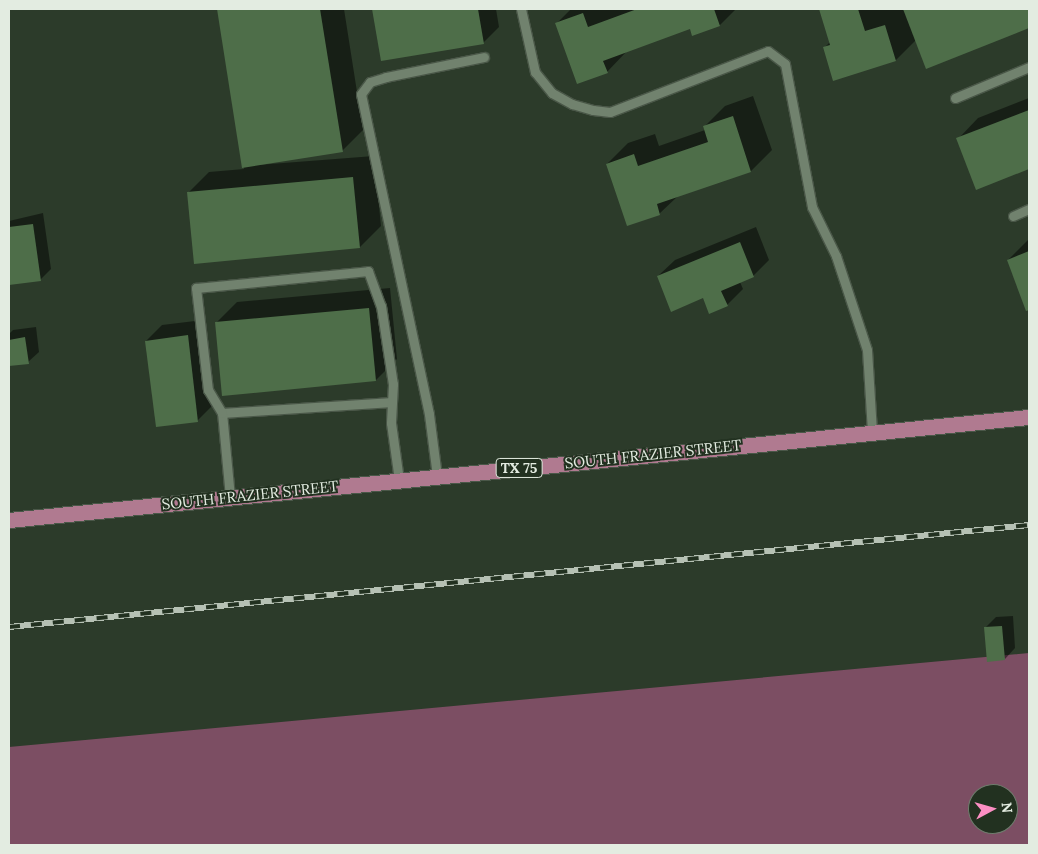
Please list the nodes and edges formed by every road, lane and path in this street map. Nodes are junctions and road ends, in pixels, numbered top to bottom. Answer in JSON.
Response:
{"nodes":[{"id":1,"x":521,"y":9,"type":"edge"},
{"id":2,"x":484,"y":57,"type":"dead end"},
{"id":3,"x":1029,"y":67,"type":"edge"},
{"id":4,"x":955,"y":98,"type":"dead end"},
{"id":5,"x":1029,"y":209,"type":"edge"},
{"id":6,"x":1013,"y":216,"type":"dead end"},
{"id":7,"x":392,"y":402,"type":"junction"},
{"id":8,"x":222,"y":413,"type":"junction"},
{"id":9,"x":1029,"y":417,"type":"edge"},
{"id":10,"x":872,"y":432,"type":"junction"},
{"id":11,"x":437,"y":476,"type":"junction"},
{"id":12,"x":399,"y":480,"type":"junction"},
{"id":13,"x":230,"y":497,"type":"junction"},
{"id":14,"x":9,"y":520,"type":"edge"}],
"edges":[{"from":1,"to":10,"type":"lane"},
{"from":2,"to":11,"type":"lane"},
{"from":3,"to":4,"type":"lane"},
{"from":5,"to":6,"type":"lane"},
{"from":7,"to":8,"type":"lane"},
{"from":7,"to":8,"type":"lane"},
{"from":7,"to":12,"type":"lane"},
{"from":8,"to":13,"type":"lane"},
{"from":9,"to":10,"type":"main road","name":"SOUTH FRAZIER STREET","number":"TX 75"},
{"from":10,"to":11,"type":"main road","name":"SOUTH FRAZIER STREET","number":"TX 75"},
{"from":11,"to":12,"type":"main road","name":"SOUTH FRAZIER STREET","number":"TX 75"},
{"from":12,"to":13,"type":"main road","name":"SOUTH FRAZIER STREET","number":"TX 75"},
{"from":13,"to":14,"type":"main road","name":"SOUTH FRAZIER STREET","number":"TX 75"}]}
